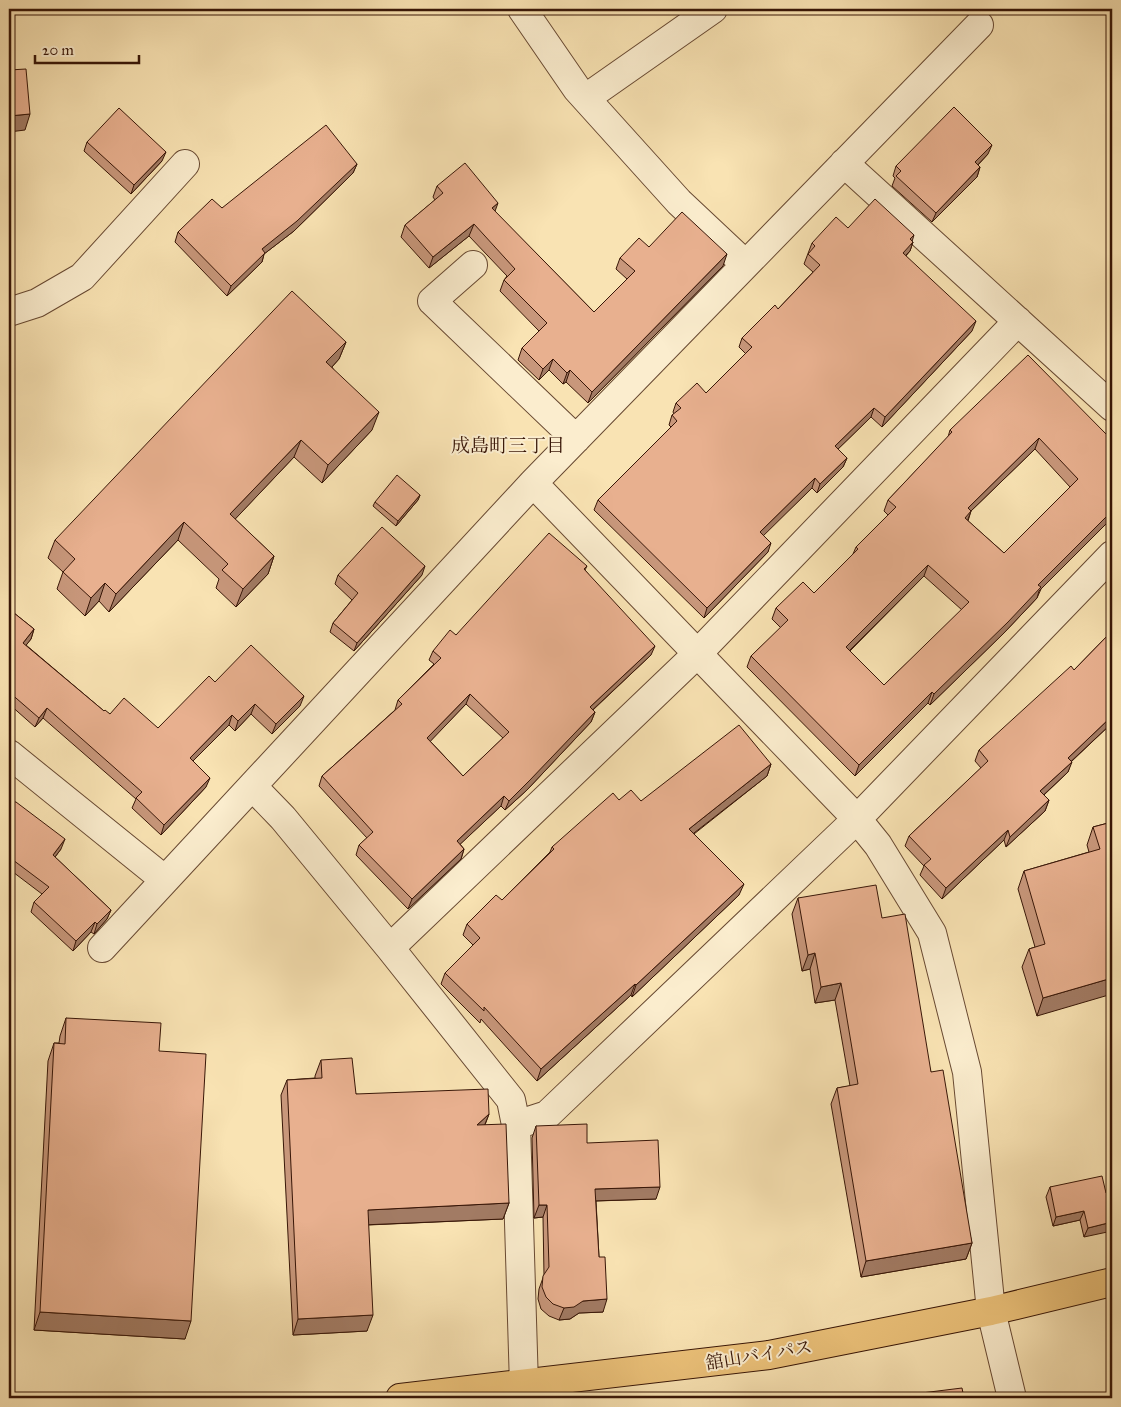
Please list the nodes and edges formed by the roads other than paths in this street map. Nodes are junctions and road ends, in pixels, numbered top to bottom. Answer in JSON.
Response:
{"nodes":[{"id":1,"x":522,"y":9,"type":"edge"},
{"id":2,"x":713,"y":9,"type":"edge"},
{"id":3,"x":979,"y":25,"type":"dead end"},
{"id":4,"x":586,"y":98,"type":"junction"},
{"id":5,"x":844,"y":163,"type":"junction"},
{"id":6,"x":184,"y":164,"type":"dead end"},
{"id":7,"x":744,"y":264,"type":"junction"},
{"id":8,"x":472,"y":265,"type":"dead end"},
{"id":9,"x":9,"y":312,"type":"edge"},
{"id":10,"x":1018,"y":321,"type":"junction"},
{"id":11,"x":1112,"y":408,"type":"edge"},
{"id":12,"x":576,"y":439,"type":"junction"},
{"id":13,"x":533,"y":483,"type":"junction"},
{"id":14,"x":1112,"y":555,"type":"edge"},
{"id":15,"x":698,"y":653,"type":"junction"},
{"id":16,"x":9,"y":754,"type":"edge"},
{"id":17,"x":253,"y":787,"type":"junction"},
{"id":18,"x":857,"y":819,"type":"junction"},
{"id":19,"x":165,"y":880,"type":"junction"},
{"id":20,"x":102,"y":948,"type":"dead end"},
{"id":21,"x":390,"y":948,"type":"junction"},
{"id":22,"x":516,"y":1125,"type":"junction"},
{"id":23,"x":1112,"y":1282,"type":"edge"},
{"id":24,"x":991,"y":1311,"type":"junction"},
{"id":25,"x":524,"y":1385,"type":"junction"},
{"id":26,"x":400,"y":1398,"type":"edge"},
{"id":27,"x":1012,"y":1398,"type":"edge"}],
"edges":[{"from":1,"to":4,"type":"street"},
{"from":2,"to":4,"type":"street"},
{"from":3,"to":5,"type":"street"},
{"from":4,"to":7,"type":"street"},
{"from":5,"to":7,"type":"street"},
{"from":5,"to":10,"type":"street"},
{"from":6,"to":9,"type":"street"},
{"from":7,"to":12,"type":"street"},
{"from":8,"to":12,"type":"street"},
{"from":10,"to":11,"type":"street"},
{"from":10,"to":15,"type":"street"},
{"from":12,"to":13,"type":"street"},
{"from":13,"to":15,"type":"street"},
{"from":13,"to":17,"type":"street"},
{"from":14,"to":18,"type":"street"},
{"from":15,"to":18,"type":"street"},
{"from":15,"to":21,"type":"street"},
{"from":16,"to":19,"type":"street"},
{"from":17,"to":19,"type":"street"},
{"from":17,"to":21,"type":"street"},
{"from":18,"to":22,"type":"street"},
{"from":18,"to":24,"type":"street"},
{"from":19,"to":20,"type":"street"},
{"from":21,"to":22,"type":"street"},
{"from":22,"to":25,"type":"street"},
{"from":23,"to":24,"type":"highway","name":"舘山バイパス"},
{"from":24,"to":25,"type":"highway","name":"舘山バイパス"},
{"from":24,"to":27,"type":"street"},
{"from":25,"to":26,"type":"highway","name":"舘山バイパス"}]}
